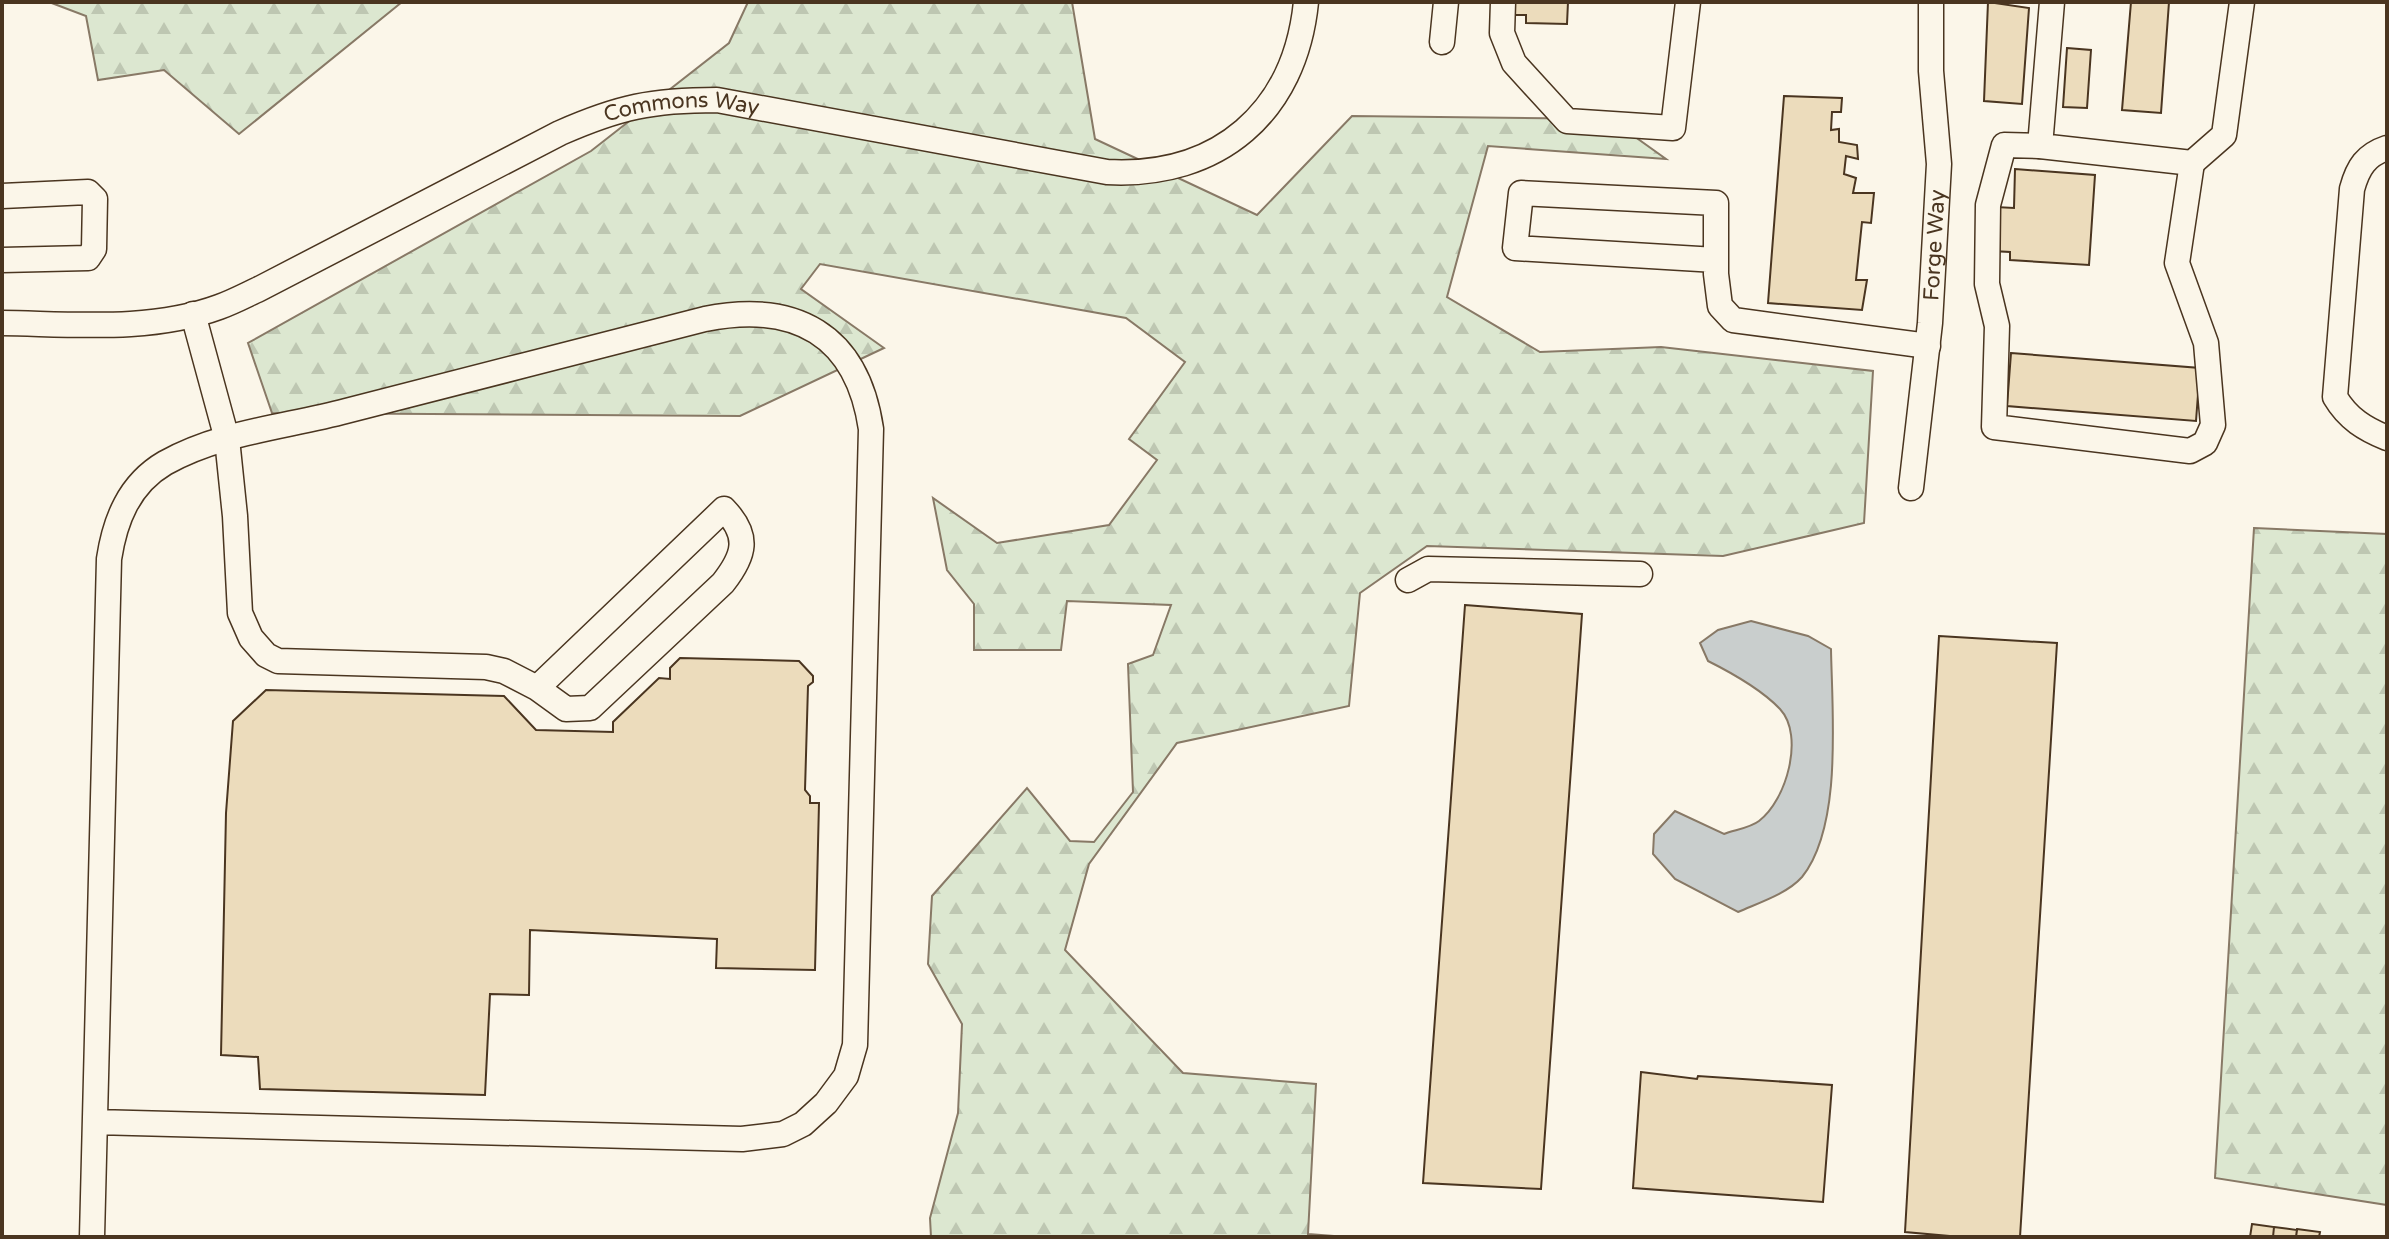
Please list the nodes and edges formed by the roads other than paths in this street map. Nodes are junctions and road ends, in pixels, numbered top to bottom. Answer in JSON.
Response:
{"nodes":[{"id":1,"x":1306,"y":2,"type":"edge"},
{"id":2,"x":1446,"y":2,"type":"edge"},
{"id":3,"x":1503,"y":2,"type":"edge"},
{"id":4,"x":1688,"y":2,"type":"edge"},
{"id":5,"x":1931,"y":2,"type":"edge"},
{"id":6,"x":2052,"y":2,"type":"edge"},
{"id":7,"x":2242,"y":2,"type":"edge"},
{"id":8,"x":1442,"y":42,"type":"dead end"},
{"id":9,"x":2040,"y":146,"type":"junction"},
{"id":10,"x":2387,"y":148,"type":"edge"},
{"id":11,"x":2192,"y":163,"type":"junction"},
{"id":12,"x":2,"y":196,"type":"edge"},
{"id":13,"x":2,"y":260,"type":"edge"},
{"id":14,"x":1716,"y":260,"type":"junction"},
{"id":15,"x":193,"y":314,"type":"junction"},
{"id":16,"x":2,"y":323,"type":"edge"},
{"id":17,"x":1928,"y":346,"type":"junction"},
{"id":18,"x":2387,"y":438,"type":"edge"},
{"id":19,"x":227,"y":439,"type":"junction"},
{"id":20,"x":1911,"y":488,"type":"dead end"},
{"id":21,"x":1640,"y":574,"type":"dead end"},
{"id":22,"x":1408,"y":580,"type":"dead end"},
{"id":23,"x":537,"y":688,"type":"junction"},
{"id":24,"x":95,"y":1122,"type":"junction"},
{"id":25,"x":92,"y":1237,"type":"edge"}],
"edges":[{"from":1,"to":15,"type":"street","name":"Commons Way"},
{"from":2,"to":8,"type":"street"},
{"from":3,"to":4,"type":"street"},
{"from":5,"to":17,"type":"street","name":"Forge Way"},
{"from":6,"to":9,"type":"street"},
{"from":7,"to":11,"type":"street"},
{"from":9,"to":11,"type":"street"},
{"from":9,"to":11,"type":"street"},
{"from":10,"to":18,"type":"street"},
{"from":12,"to":13,"type":"street"},
{"from":14,"to":14,"type":"street"},
{"from":14,"to":17,"type":"street"},
{"from":15,"to":16,"type":"street","name":"Commons Way"},
{"from":15,"to":19,"type":"street"},
{"from":17,"to":20,"type":"street","name":"Forge Way"},
{"from":19,"to":23,"type":"street"},
{"from":19,"to":24,"type":"street"},
{"from":19,"to":24,"type":"street"},
{"from":21,"to":22,"type":"street"},
{"from":23,"to":23,"type":"street"},
{"from":24,"to":25,"type":"street"}]}
